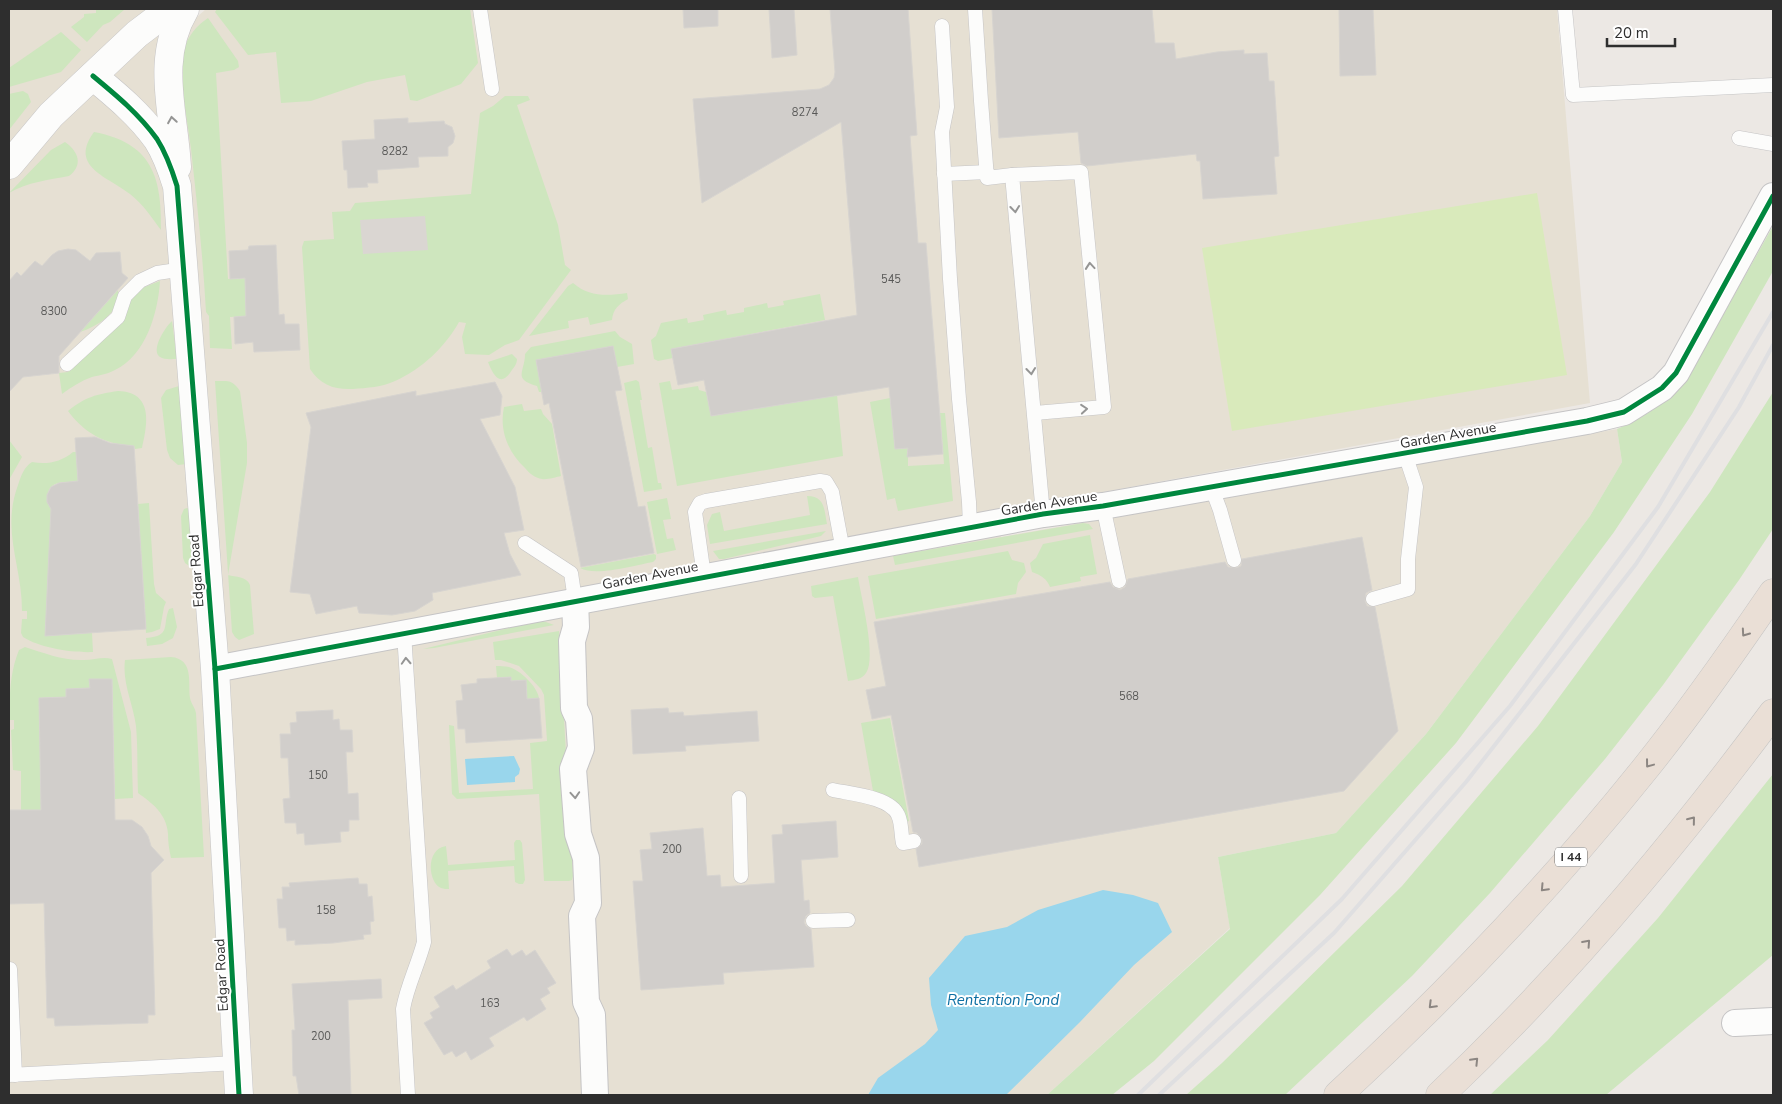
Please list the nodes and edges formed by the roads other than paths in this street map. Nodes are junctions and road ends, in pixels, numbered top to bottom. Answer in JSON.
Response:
{"nodes":[{"id":1,"x":170,"y":9,"type":"edge"},
{"id":2,"x":185,"y":9,"type":"edge"},
{"id":3,"x":480,"y":9,"type":"edge"},
{"id":4,"x":975,"y":9,"type":"edge"},
{"id":5,"x":1564,"y":9,"type":"edge"},
{"id":6,"x":942,"y":26,"type":"dead end"},
{"id":7,"x":93,"y":76,"type":"junction"},
{"id":8,"x":1773,"y":85,"type":"edge"},
{"id":9,"x":492,"y":89,"type":"dead end"},
{"id":10,"x":1739,"y":138,"type":"dead end"},
{"id":11,"x":1773,"y":144,"type":"edge"},
{"id":12,"x":9,"y":165,"type":"edge"},
{"id":13,"x":987,"y":172,"type":"junction"},
{"id":14,"x":944,"y":174,"type":"junction"},
{"id":15,"x":1012,"y":175,"type":"junction"},
{"id":16,"x":177,"y":186,"type":"junction"},
{"id":17,"x":1773,"y":196,"type":"edge"},
{"id":18,"x":184,"y":270,"type":"junction"},
{"id":19,"x":67,"y":364,"type":"dead end"},
{"id":20,"x":1035,"y":413,"type":"junction"},
{"id":21,"x":1405,"y":454,"type":"junction"},
{"id":22,"x":1211,"y":486,"type":"junction"},
{"id":23,"x":1103,"y":506,"type":"junction"},
{"id":24,"x":1044,"y":514,"type":"junction"},
{"id":25,"x":970,"y":527,"type":"junction"},
{"id":26,"x":525,"y":543,"type":"dead end"},
{"id":27,"x":843,"y":551,"type":"junction"},
{"id":28,"x":1234,"y":560,"type":"dead end"},
{"id":29,"x":704,"y":576,"type":"junction"},
{"id":30,"x":1119,"y":581,"type":"dead end"},
{"id":31,"x":1773,"y":593,"type":"edge"},
{"id":32,"x":1373,"y":599,"type":"dead end"},
{"id":33,"x":575,"y":600,"type":"junction"},
{"id":34,"x":404,"y":633,"type":"junction"},
{"id":35,"x":215,"y":669,"type":"junction"},
{"id":36,"x":1773,"y":713,"type":"edge"},
{"id":37,"x":833,"y":790,"type":"dead end"},
{"id":38,"x":739,"y":798,"type":"dead end"},
{"id":39,"x":914,"y":841,"type":"dead end"},
{"id":40,"x":741,"y":876,"type":"dead end"},
{"id":41,"x":848,"y":920,"type":"dead end"},
{"id":42,"x":813,"y":921,"type":"dead end"},
{"id":43,"x":10,"y":969,"type":"edge"},
{"id":44,"x":1773,"y":1021,"type":"edge"},
{"id":45,"x":1735,"y":1023,"type":"dead end"},
{"id":46,"x":237,"y":1063,"type":"junction"},
{"id":47,"x":12,"y":1075,"type":"edge"},
{"id":48,"x":239,"y":1095,"type":"edge"},
{"id":49,"x":408,"y":1095,"type":"edge"},
{"id":50,"x":595,"y":1095,"type":"edge"},
{"id":51,"x":1338,"y":1095,"type":"edge"},
{"id":52,"x":1440,"y":1095,"type":"edge"}],
"edges":[{"from":1,"to":7,"type":"street"},
{"from":16,"to":2,"type":"street","one_way":true},
{"from":3,"to":9,"type":"lane"},
{"from":4,"to":13,"type":"lane"},
{"from":5,"to":8,"type":"lane"},
{"from":6,"to":14,"type":"lane"},
{"from":7,"to":12,"type":"street"},
{"from":7,"to":16,"type":"street","name":"Edgar Road"},
{"from":10,"to":11,"type":"lane"},
{"from":13,"to":14,"type":"lane"},
{"from":13,"to":15,"type":"lane"},
{"from":14,"to":25,"type":"lane"},
{"from":15,"to":20,"type":"lane","one_way":true},
{"from":20,"to":15,"type":"lane","one_way":true},
{"from":16,"to":18,"type":"street","name":"Edgar Road"},
{"from":17,"to":21,"type":"street","name":"Garden Avenue"},
{"from":18,"to":19,"type":"lane"},
{"from":18,"to":35,"type":"street","name":"Edgar Road"},
{"from":20,"to":24,"type":"lane"},
{"from":21,"to":22,"type":"street","name":"Garden Avenue"},
{"from":21,"to":32,"type":"lane"},
{"from":22,"to":23,"type":"street","name":"Garden Avenue"},
{"from":22,"to":28,"type":"lane"},
{"from":23,"to":24,"type":"street","name":"Garden Avenue"},
{"from":23,"to":30,"type":"lane"},
{"from":24,"to":25,"type":"street","name":"Garden Avenue"},
{"from":25,"to":27,"type":"street","name":"Garden Avenue"},
{"from":26,"to":33,"type":"lane"},
{"from":27,"to":29,"type":"street","name":"Garden Avenue"},
{"from":27,"to":29,"type":"lane"},
{"from":29,"to":33,"type":"street","name":"Garden Avenue"},
{"from":31,"to":51,"type":"highway","number":"I 44","one_way":true},
{"from":33,"to":34,"type":"street","name":"Garden Avenue"},
{"from":33,"to":50,"type":"street"},
{"from":34,"to":35,"type":"street","name":"Garden Avenue"},
{"from":49,"to":34,"type":"lane","one_way":true},
{"from":35,"to":46,"type":"street","name":"Edgar Road"},
{"from":52,"to":36,"type":"highway","one_way":true},
{"from":37,"to":39,"type":"lane"},
{"from":38,"to":40,"type":"lane"},
{"from":41,"to":42,"type":"lane"},
{"from":43,"to":47,"type":"lane"},
{"from":44,"to":45,"type":"street"},
{"from":46,"to":47,"type":"lane"},
{"from":46,"to":48,"type":"street","name":"Edgar Road"}]}
